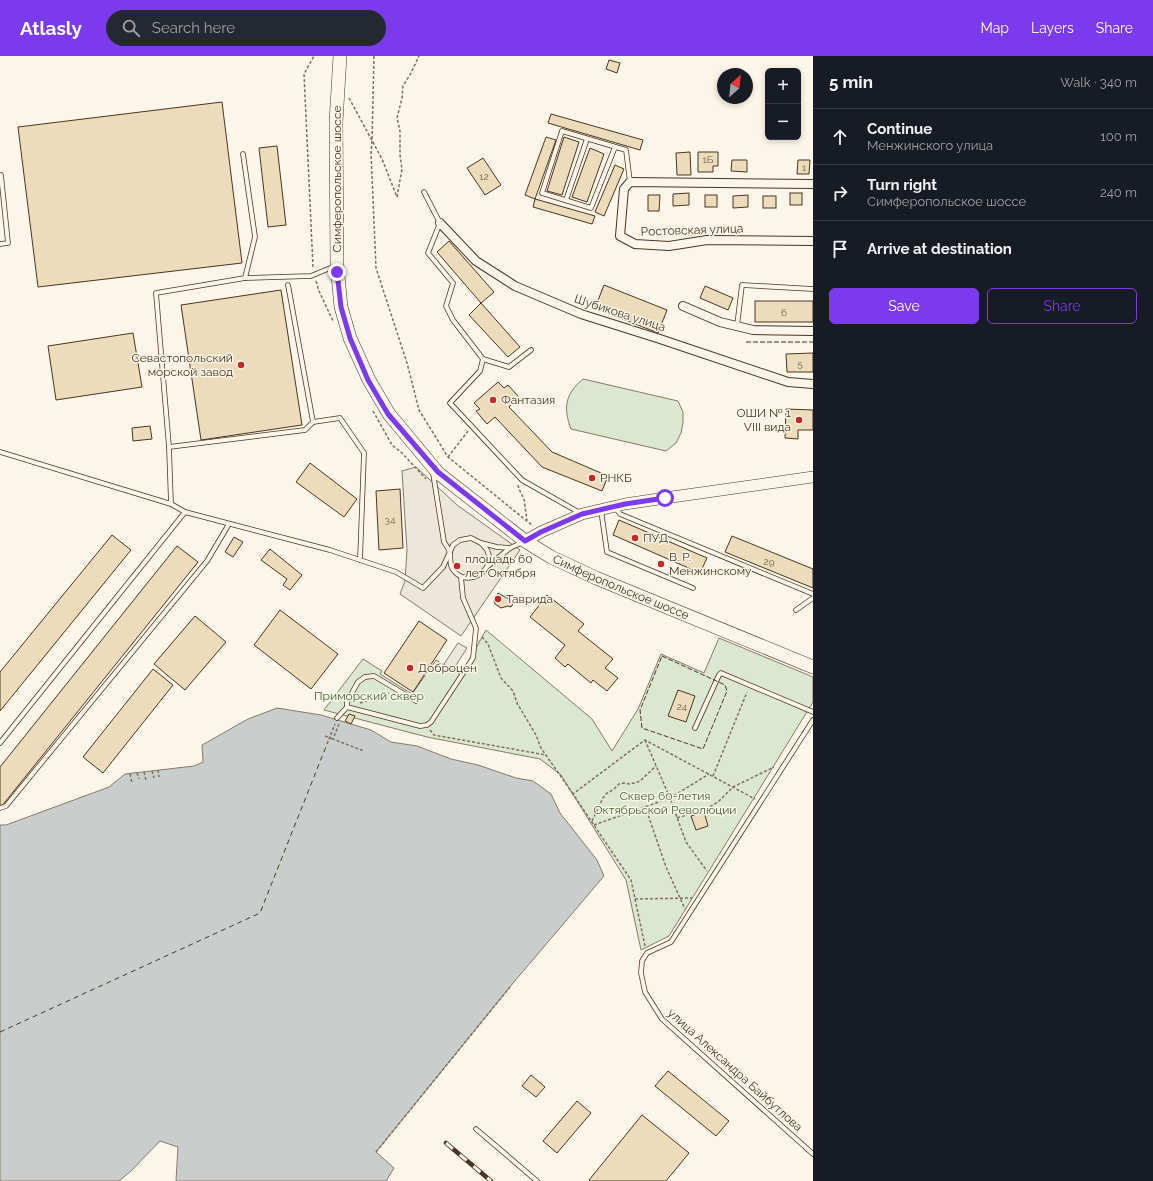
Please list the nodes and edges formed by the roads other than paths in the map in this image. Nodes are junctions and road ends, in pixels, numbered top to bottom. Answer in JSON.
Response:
{"nodes":[{"id":1,"x":340,"y":57,"type":"edge"},
{"id":2,"x":587,"y":139,"type":"junction"},
{"id":3,"x":615,"y":147,"type":"junction"},
{"id":4,"x":243,"y":154,"type":"dead end"},
{"id":5,"x":1,"y":175,"type":"dead end"},
{"id":6,"x":630,"y":182,"type":"junction"},
{"id":7,"x":813,"y":184,"type":"edge"},
{"id":8,"x":424,"y":192,"type":"dead end"},
{"id":9,"x":566,"y":200,"type":"junction"},
{"id":10,"x":440,"y":223,"type":"junction"},
{"id":11,"x":813,"y":241,"type":"edge"},
{"id":12,"x":0,"y":244,"type":"edge"},
{"id":13,"x":337,"y":265,"type":"junction"},
{"id":14,"x":245,"y":278,"type":"junction"},
{"id":15,"x":288,"y":285,"type":"dead end"},
{"id":16,"x":813,"y":289,"type":"edge"},
{"id":17,"x":683,"y":306,"type":"dead end"},
{"id":18,"x":736,"y":326,"type":"junction"},
{"id":19,"x":813,"y":331,"type":"edge"},
{"id":20,"x":531,"y":350,"type":"dead end"},
{"id":21,"x":483,"y":359,"type":"junction"},
{"id":22,"x":813,"y":384,"type":"edge"},
{"id":23,"x":312,"y":422,"type":"junction"},
{"id":24,"x":169,"y":447,"type":"junction"},
{"id":25,"x":0,"y":452,"type":"edge"},
{"id":26,"x":430,"y":463,"type":"junction"},
{"id":27,"x":813,"y":477,"type":"edge"},
{"id":28,"x":171,"y":504,"type":"junction"},
{"id":29,"x":615,"y":507,"type":"junction"},
{"id":30,"x":600,"y":510,"type":"junction"},
{"id":31,"x":185,"y":512,"type":"junction"},
{"id":32,"x":582,"y":514,"type":"junction"},
{"id":33,"x":230,"y":524,"type":"junction"},
{"id":34,"x":525,"y":541,"type":"junction"},
{"id":35,"x":481,"y":543,"type":"junction"},
{"id":36,"x":510,"y":548,"type":"junction"},
{"id":37,"x":450,"y":552,"type":"junction"},
{"id":38,"x":360,"y":560,"type":"junction"},
{"id":39,"x":487,"y":567,"type":"junction"},
{"id":40,"x":461,"y":577,"type":"junction"},
{"id":41,"x":693,"y":588,"type":"dead end"},
{"id":42,"x":813,"y":594,"type":"edge"},
{"id":43,"x":813,"y":598,"type":"edge"},
{"id":44,"x":796,"y":610,"type":"dead end"},
{"id":45,"x":813,"y":666,"type":"edge"},
{"id":46,"x":416,"y":701,"type":"dead end"},
{"id":47,"x":347,"y":707,"type":"junction"},
{"id":48,"x":813,"y":712,"type":"edge"},
{"id":49,"x":338,"y":719,"type":"road end"},
{"id":50,"x":813,"y":720,"type":"edge"},
{"id":51,"x":696,"y":728,"type":"dead end"},
{"id":52,"x":0,"y":743,"type":"edge"},
{"id":53,"x":0,"y":808,"type":"edge"},
{"id":54,"x":476,"y":1129,"type":"dead end"},
{"id":55,"x":813,"y":1154,"type":"edge"},
{"id":56,"x":537,"y":1181,"type":"edge"}],
"edges":[{"from":1,"to":13,"type":"main road","name":"Симферопольское шоссе"},
{"from":2,"to":3,"type":"lane"},
{"from":2,"to":9,"type":"lane"},
{"from":2,"to":9,"type":"lane"},
{"from":3,"to":6,"type":"lane"},
{"from":3,"to":9,"type":"lane"},
{"from":4,"to":14,"type":"lane"},
{"from":5,"to":12,"type":"lane"},
{"from":6,"to":7,"type":"street"},
{"from":6,"to":11,"type":"street","name":"Ростовская улица"},
{"from":8,"to":10,"type":"lane"},
{"from":10,"to":21,"type":"lane"},
{"from":10,"to":22,"type":"street","name":"Шубикова улица"},
{"from":13,"to":14,"type":"lane"},
{"from":13,"to":26,"type":"main road","name":"Симферопольское шоссе"},
{"from":14,"to":24,"type":"lane"},
{"from":15,"to":23,"type":"lane"},
{"from":16,"to":18,"type":"lane"},
{"from":17,"to":18,"type":"street"},
{"from":18,"to":19,"type":"street"},
{"from":20,"to":21,"type":"lane"},
{"from":21,"to":32,"type":"lane"},
{"from":23,"to":24,"type":"lane"},
{"from":23,"to":38,"type":"lane"},
{"from":24,"to":28,"type":"lane"},
{"from":25,"to":28,"type":"lane"},
{"from":26,"to":34,"type":"main road","name":"Симферопольское шоссе"},
{"from":26,"to":37,"type":"lane"},
{"from":27,"to":29,"type":"street"},
{"from":28,"to":31,"type":"lane"},
{"from":29,"to":30,"type":"street"},
{"from":29,"to":42,"type":"lane"},
{"from":30,"to":32,"type":"street"},
{"from":30,"to":41,"type":"lane"},
{"from":31,"to":33,"type":"lane"},
{"from":31,"to":52,"type":"lane"},
{"from":32,"to":34,"type":"street"},
{"from":33,"to":38,"type":"lane"},
{"from":33,"to":53,"type":"lane"},
{"from":34,"to":36,"type":"lane"},
{"from":34,"to":45,"type":"main road","name":"Симферопольское шоссе"},
{"from":35,"to":36,"type":"lane"},
{"from":35,"to":37,"type":"lane"},
{"from":35,"to":39,"type":"lane"},
{"from":36,"to":39,"type":"lane"},
{"from":37,"to":38,"type":"lane"},
{"from":37,"to":40,"type":"lane"},
{"from":39,"to":40,"type":"lane"},
{"from":40,"to":47,"type":"lane"},
{"from":43,"to":44,"type":"lane"},
{"from":46,"to":47,"type":"lane"},
{"from":47,"to":49,"type":"lane"},
{"from":48,"to":51,"type":"lane"},
{"from":50,"to":55,"type":"lane","name":"улица Александра Байбутлова"},
{"from":54,"to":56,"type":"lane"}]}
